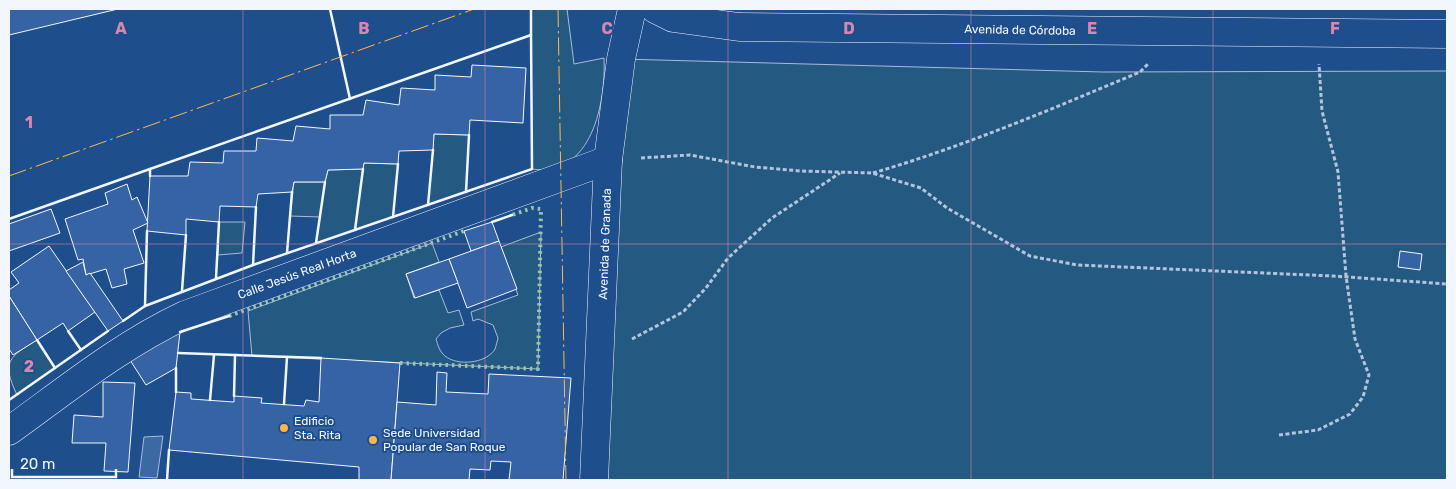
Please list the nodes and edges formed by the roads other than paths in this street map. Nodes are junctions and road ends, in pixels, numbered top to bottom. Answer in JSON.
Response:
{"nodes":[{"id":1,"x":632,"y":9,"type":"edge"},
{"id":2,"x":655,"y":9,"type":"edge"},
{"id":3,"x":1447,"y":34,"type":"edge"},
{"id":4,"x":608,"y":160,"type":"junction"},
{"id":5,"x":9,"y":431,"type":"edge"},
{"id":6,"x":594,"y":480,"type":"edge"}],
"edges":[{"from":1,"to":4,"type":"street","name":"Avenida de Granada"},
{"from":2,"to":3,"type":"street","name":"Avenida de Córdoba"},
{"from":4,"to":5,"type":"street","name":"Calle Jesús Real Horta"},
{"from":4,"to":6,"type":"street","name":"Avenida de Granada"}]}
